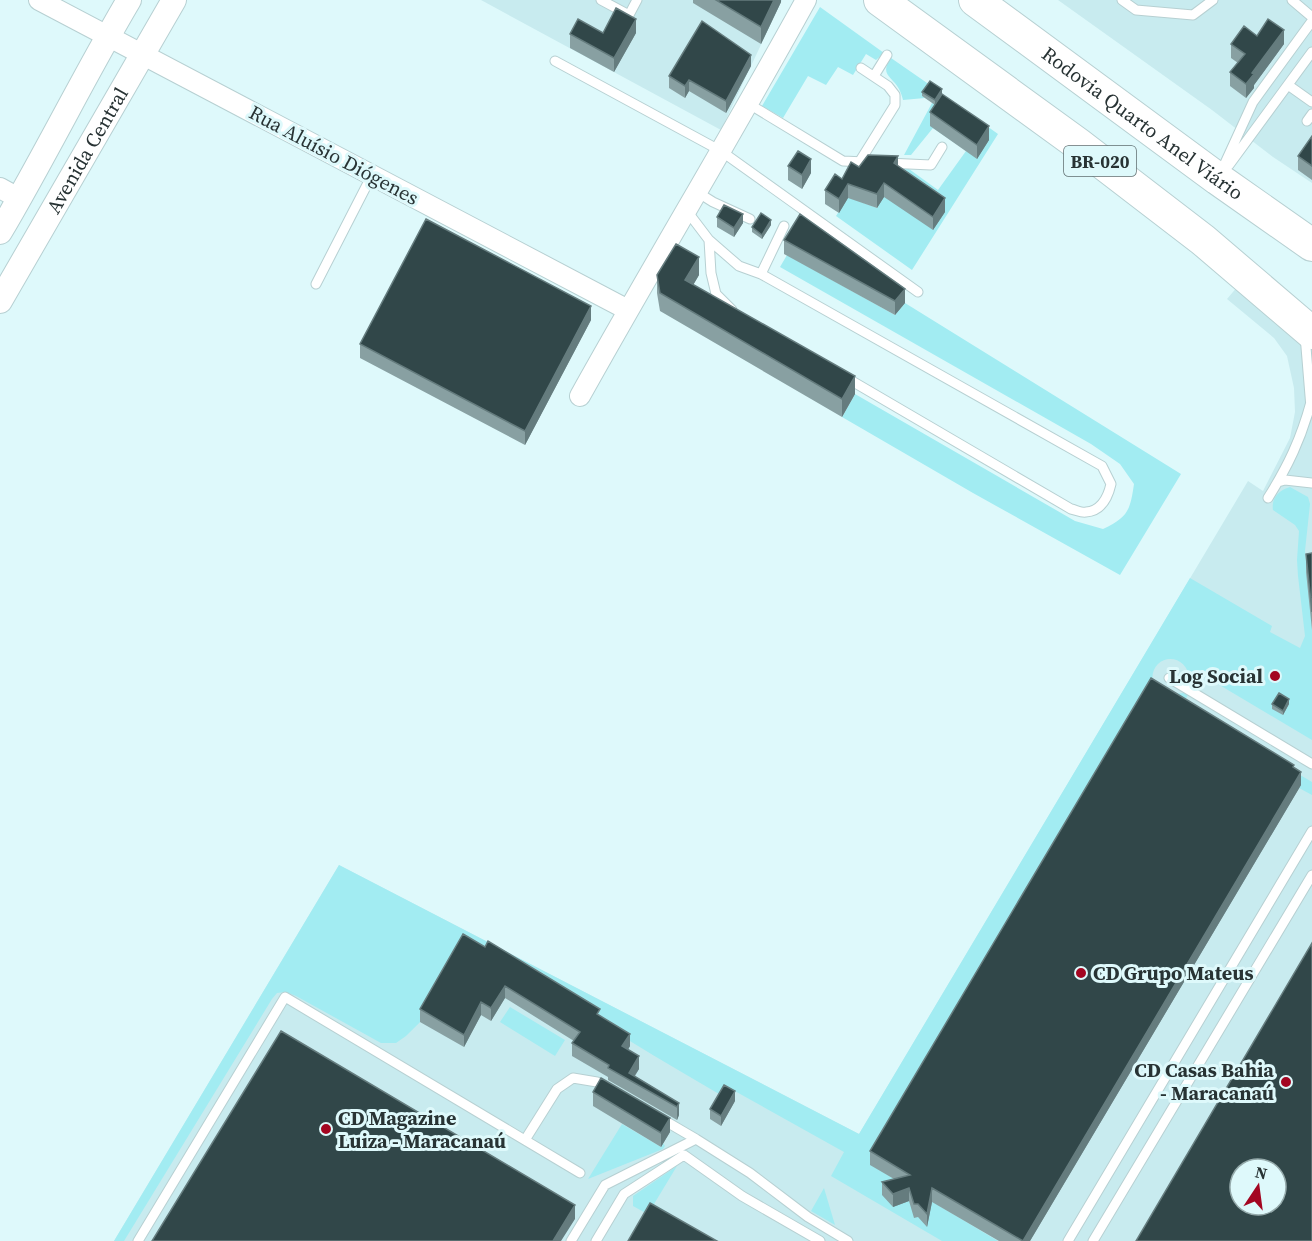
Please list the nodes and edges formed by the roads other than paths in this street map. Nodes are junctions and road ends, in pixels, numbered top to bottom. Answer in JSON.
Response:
{"nodes":[{"id":1,"x":39,"y":0,"type":"edge"},
{"id":2,"x":129,"y":0,"type":"edge"},
{"id":3,"x":174,"y":0,"type":"edge"},
{"id":4,"x":601,"y":0,"type":"edge"},
{"id":5,"x":637,"y":0,"type":"edge"},
{"id":6,"x":806,"y":0,"type":"edge"},
{"id":7,"x":880,"y":0,"type":"edge"},
{"id":8,"x":975,"y":0,"type":"edge"},
{"id":9,"x":1122,"y":0,"type":"edge"},
{"id":10,"x":1213,"y":0,"type":"edge"},
{"id":11,"x":1292,"y":0,"type":"edge"},
{"id":12,"x":1312,"y":19,"type":"edge"},
{"id":13,"x":108,"y":36,"type":"junction"},
{"id":14,"x":1312,"y":52,"type":"edge"},
{"id":15,"x":142,"y":54,"type":"junction"},
{"id":16,"x":887,"y":55,"type":"dead end"},
{"id":17,"x":555,"y":61,"type":"dead end"},
{"id":18,"x":861,"y":68,"type":"dead end"},
{"id":19,"x":874,"y":76,"type":"junction"},
{"id":20,"x":1288,"y":85,"type":"junction"},
{"id":21,"x":1312,"y":102,"type":"edge"},
{"id":22,"x":749,"y":104,"type":"junction"},
{"id":23,"x":942,"y":147,"type":"dead end"},
{"id":24,"x":722,"y":151,"type":"junction"},
{"id":25,"x":860,"y":161,"type":"junction"},
{"id":26,"x":372,"y":175,"type":"junction"},
{"id":27,"x":1218,"y":179,"type":"junction"},
{"id":28,"x":697,"y":192,"type":"junction"},
{"id":29,"x":10,"y":194,"type":"edge"},
{"id":30,"x":687,"y":211,"type":"junction"},
{"id":31,"x":750,"y":219,"type":"dead end"},
{"id":32,"x":784,"y":226,"type":"dead end"},
{"id":33,"x":0,"y":232,"type":"edge"},
{"id":34,"x":709,"y":240,"type":"junction"},
{"id":35,"x":1312,"y":245,"type":"edge"},
{"id":36,"x":761,"y":274,"type":"junction"},
{"id":37,"x":316,"y":284,"type":"dead end"},
{"id":38,"x":918,"y":292,"type":"dead end"},
{"id":39,"x":0,"y":301,"type":"edge"},
{"id":40,"x":628,"y":310,"type":"junction"},
{"id":41,"x":738,"y":314,"type":"edge"},
{"id":42,"x":1308,"y":330,"type":"edge"},
{"id":43,"x":837,"y":373,"type":"edge"},
{"id":44,"x":1310,"y":380,"type":"edge"},
{"id":45,"x":580,"y":396,"type":"dead end"},
{"id":46,"x":1311,"y":402,"type":"edge"},
{"id":47,"x":1312,"y":418,"type":"edge"},
{"id":48,"x":1278,"y":482,"type":"junction"},
{"id":49,"x":1312,"y":483,"type":"edge"},
{"id":50,"x":1268,"y":498,"type":"dead end"},
{"id":51,"x":1169,"y":678,"type":"dead end"},
{"id":52,"x":1312,"y":764,"type":"edge"},
{"id":53,"x":1312,"y":831,"type":"edge"},
{"id":54,"x":1312,"y":875,"type":"edge"},
{"id":55,"x":617,"y":1094,"type":"edge"},
{"id":56,"x":647,"y":1110,"type":"edge"},
{"id":57,"x":696,"y":1139,"type":"junction"},
{"id":58,"x":525,"y":1140,"type":"junction"},
{"id":59,"x":580,"y":1173,"type":"dead end"},
{"id":60,"x":832,"y":1232,"type":"junction"},
{"id":61,"x":138,"y":1241,"type":"edge"},
{"id":62,"x":571,"y":1241,"type":"edge"},
{"id":63,"x":596,"y":1241,"type":"edge"},
{"id":64,"x":820,"y":1241,"type":"edge"},
{"id":65,"x":826,"y":1241,"type":"edge"},
{"id":66,"x":848,"y":1241,"type":"edge"},
{"id":67,"x":1068,"y":1241,"type":"edge"},
{"id":68,"x":1094,"y":1241,"type":"edge"}],
"edges":[{"from":1,"to":13,"type":"street","name":"Rua Aluísio Diógenes"},
{"from":2,"to":13,"type":"street","name":"Avenida Central"},
{"from":3,"to":15,"type":"street","name":"Avenida Central"},
{"from":4,"to":5,"type":"lane"},
{"from":6,"to":22,"type":"street"},
{"from":7,"to":42,"type":"highway","number":"BR-020"},
{"from":8,"to":27,"type":"highway","name":"Rodovia Quarto Anel Viário","number":"BR-020"},
{"from":9,"to":10,"type":"lane"},
{"from":11,"to":12,"type":"lane"},
{"from":12,"to":27,"type":"lane"},
{"from":13,"to":15,"type":"street","name":"Rua Aluísio Diógenes"},
{"from":13,"to":29,"type":"street","name":"Avenida Central"},
{"from":14,"to":20,"type":"lane"},
{"from":15,"to":26,"type":"street","name":"Rua Aluísio Diógenes"},
{"from":15,"to":39,"type":"street","name":"Avenida Central"},
{"from":16,"to":19,"type":"lane"},
{"from":17,"to":24,"type":"lane"},
{"from":18,"to":19,"type":"lane"},
{"from":19,"to":25,"type":"lane"},
{"from":20,"to":21,"type":"lane"},
{"from":20,"to":27,"type":"lane"},
{"from":22,"to":24,"type":"street"},
{"from":22,"to":25,"type":"lane"},
{"from":23,"to":25,"type":"lane"},
{"from":24,"to":28,"type":"street"},
{"from":24,"to":38,"type":"lane"},
{"from":26,"to":37,"type":"lane"},
{"from":26,"to":40,"type":"street","name":"Rua Aluísio Diógenes"},
{"from":27,"to":35,"type":"highway","name":"Rodovia Quarto Anel Viário","number":"BR-020"},
{"from":28,"to":30,"type":"street"},
{"from":28,"to":31,"type":"lane"},
{"from":29,"to":33,"type":"street","name":"Avenida Central"},
{"from":30,"to":34,"type":"lane"},
{"from":30,"to":40,"type":"street"},
{"from":32,"to":36,"type":"lane"},
{"from":34,"to":36,"type":"lane"},
{"from":34,"to":41,"type":"lane"},
{"from":36,"to":43,"type":"lane"},
{"from":40,"to":45,"type":"street"},
{"from":42,"to":44,"type":"lane"},
{"from":44,"to":46,"type":"lane"},
{"from":46,"to":47,"type":"lane"},
{"from":46,"to":48,"type":"lane"},
{"from":48,"to":49,"type":"lane"},
{"from":48,"to":50,"type":"lane"},
{"from":51,"to":52,"type":"lane"},
{"from":53,"to":67,"type":"lane"},
{"from":54,"to":68,"type":"lane"},
{"from":55,"to":58,"type":"lane"},
{"from":56,"to":57,"type":"lane"},
{"from":57,"to":60,"type":"lane"},
{"from":57,"to":62,"type":"lane"},
{"from":58,"to":59,"type":"lane"},
{"from":58,"to":61,"type":"lane"},
{"from":60,"to":65,"type":"lane"},
{"from":60,"to":66,"type":"lane"},
{"from":63,"to":64,"type":"lane"}]}
